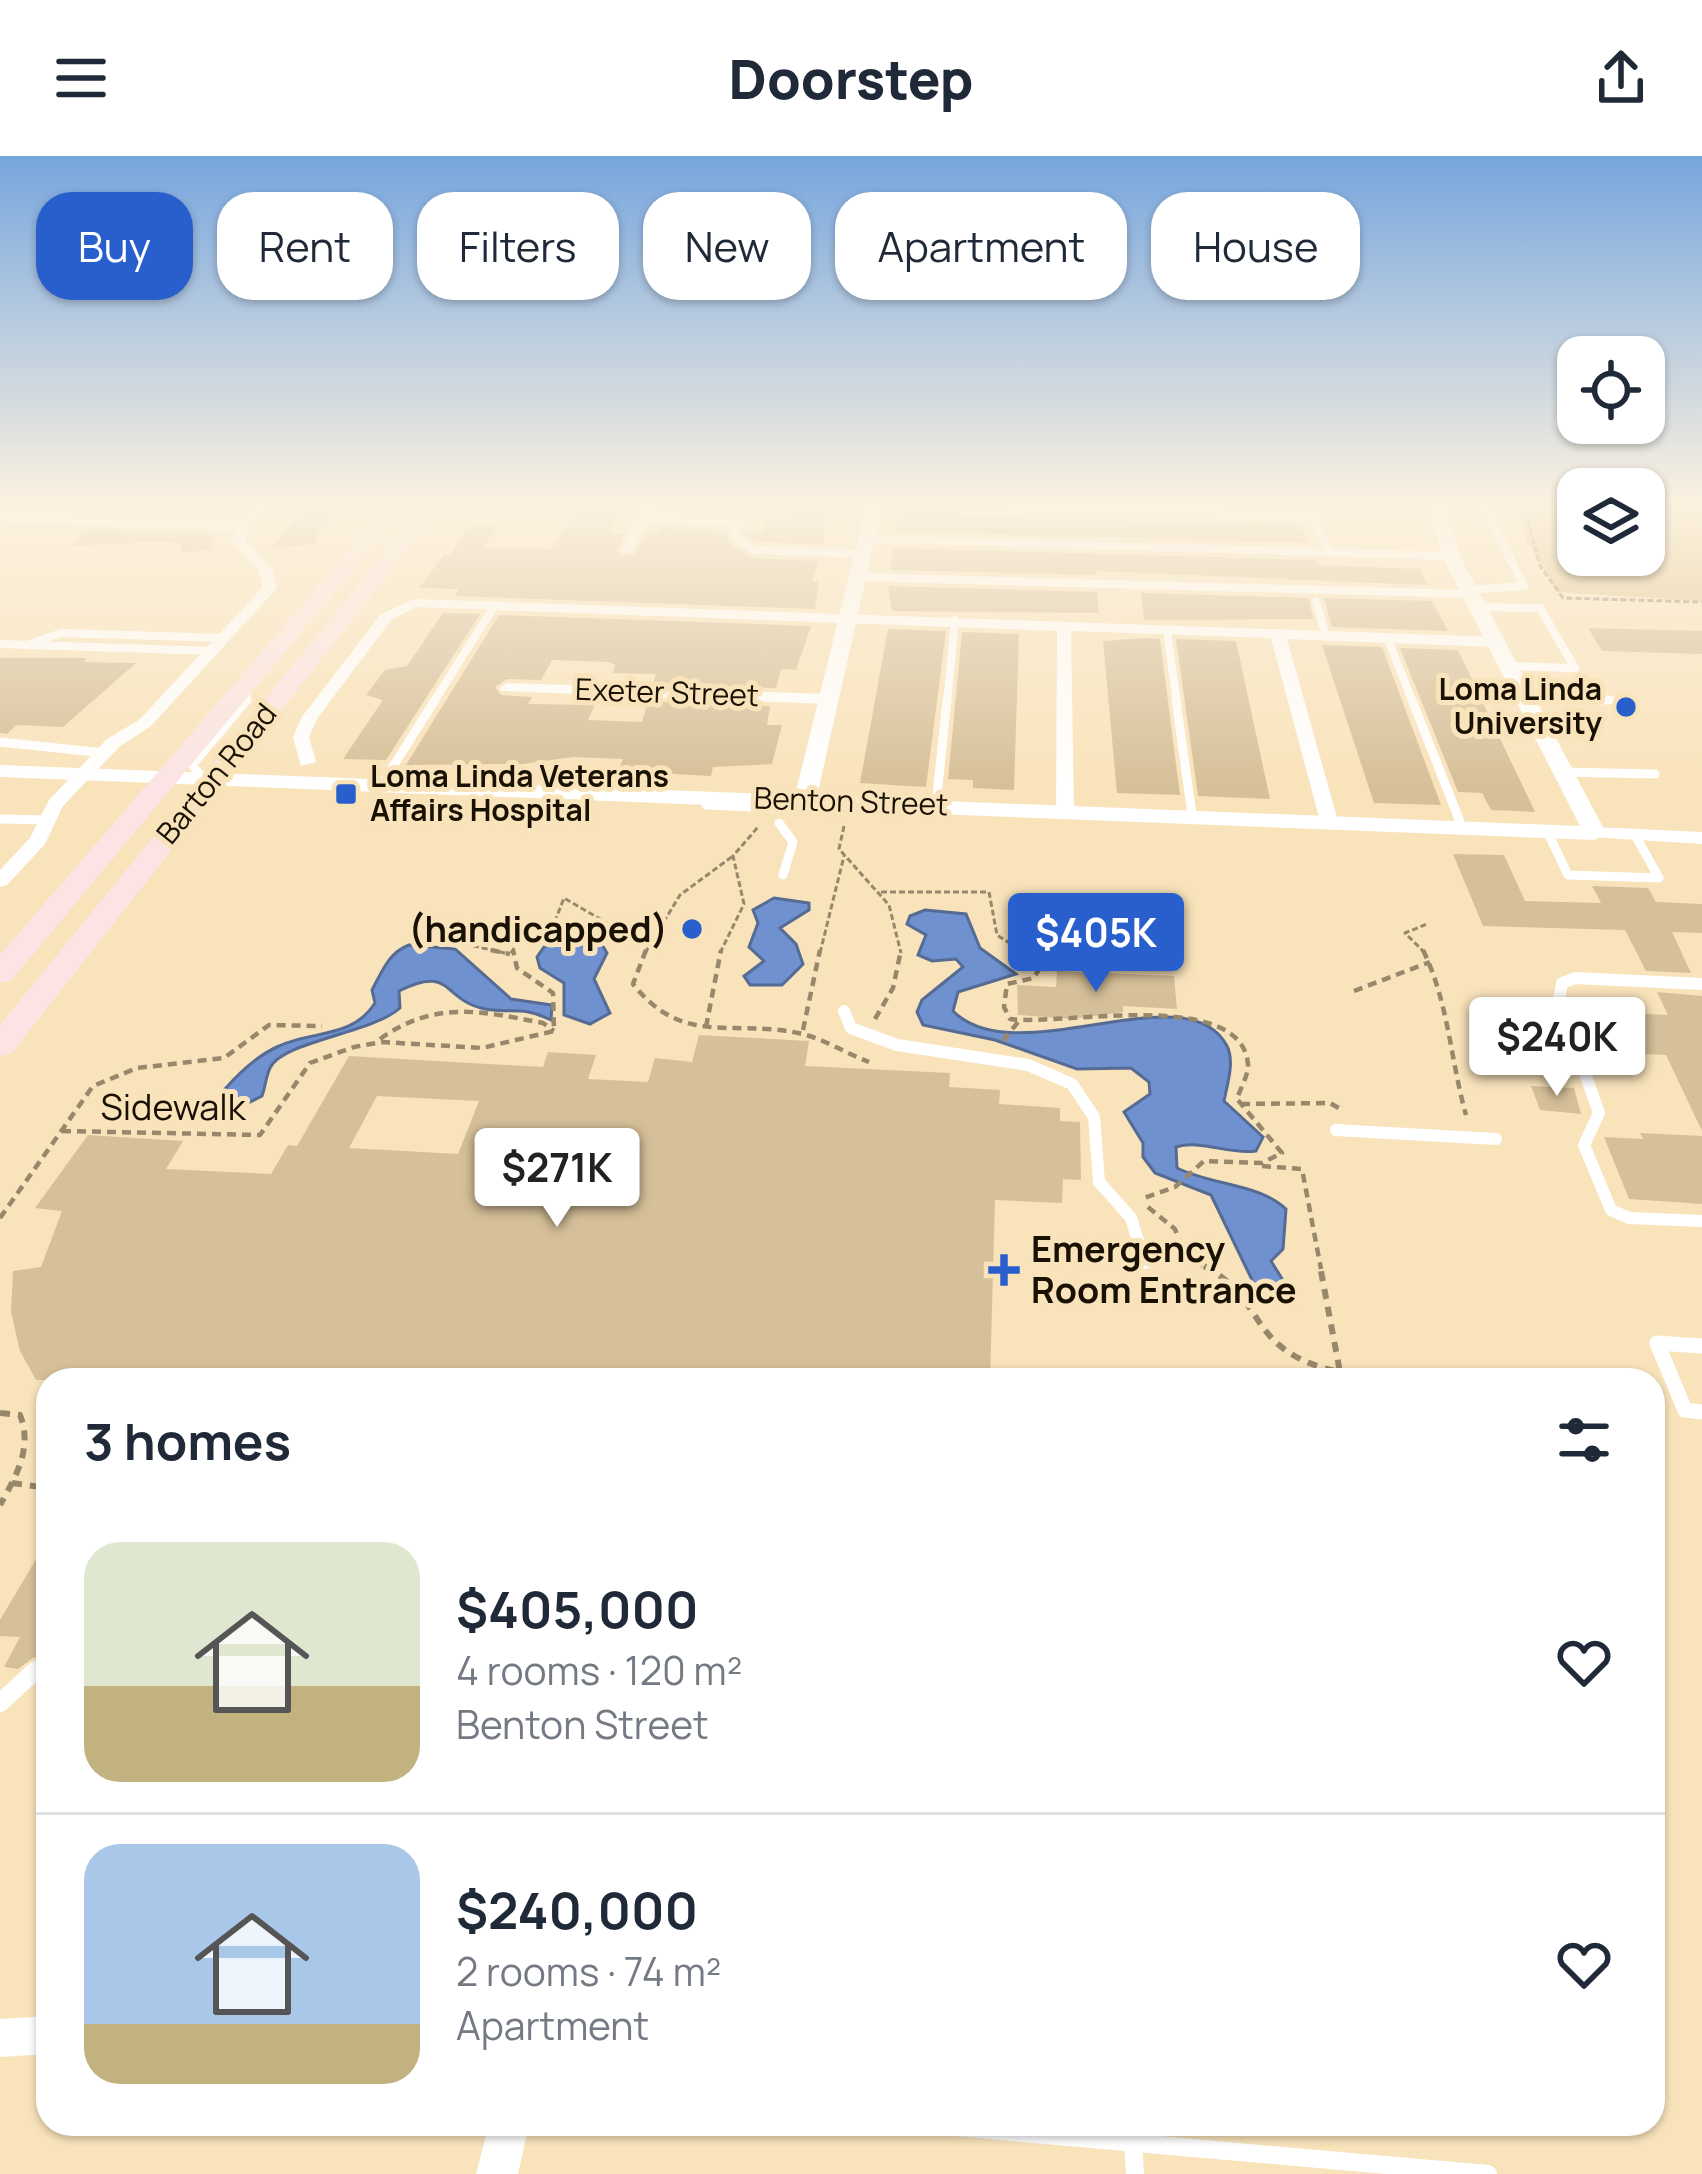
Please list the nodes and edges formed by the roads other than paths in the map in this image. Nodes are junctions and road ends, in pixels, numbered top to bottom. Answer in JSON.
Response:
{"nodes":[{"id":1,"x":262,"y":597,"type":"edge"},
{"id":2,"x":320,"y":597,"type":"edge"},
{"id":3,"x":354,"y":597,"type":"edge"},
{"id":4,"x":852,"y":597,"type":"edge"},
{"id":5,"x":1473,"y":597,"type":"edge"},
{"id":6,"x":1474,"y":597,"type":"edge"},
{"id":7,"x":1316,"y":601,"type":"dead end"},
{"id":8,"x":495,"y":605,"type":"junction"},
{"id":9,"x":848,"y":616,"type":"junction"},
{"id":10,"x":955,"y":620,"type":"junction"},
{"id":11,"x":1064,"y":627,"type":"junction"},
{"id":12,"x":1167,"y":632,"type":"junction"},
{"id":13,"x":1278,"y":635,"type":"junction"},
{"id":14,"x":1326,"y":637,"type":"junction"},
{"id":15,"x":1388,"y":638,"type":"junction"},
{"id":16,"x":1496,"y":642,"type":"junction"},
{"id":17,"x":0,"y":644,"type":"edge"},
{"id":18,"x":27,"y":645,"type":"junction"},
{"id":19,"x":218,"y":645,"type":"junction"},
{"id":20,"x":1508,"y":666,"type":"junction"},
{"id":21,"x":506,"y":688,"type":"dead end"},
{"id":22,"x":1525,"y":698,"type":"junction"},
{"id":23,"x":827,"y":699,"type":"junction"},
{"id":24,"x":1610,"y":700,"type":"dead end"},
{"id":25,"x":0,"y":742,"type":"edge"},
{"id":26,"x":104,"y":753,"type":"junction"},
{"id":27,"x":307,"y":763,"type":"dead end"},
{"id":28,"x":0,"y":771,"type":"edge"},
{"id":29,"x":1563,"y":772,"type":"junction"},
{"id":30,"x":84,"y":773,"type":"junction"},
{"id":31,"x":1655,"y":774,"type":"dead end"},
{"id":32,"x":199,"y":779,"type":"junction"},
{"id":33,"x":382,"y":784,"type":"junction"},
{"id":34,"x":805,"y":800,"type":"junction"},
{"id":35,"x":936,"y":805,"type":"junction"},
{"id":36,"x":838,"y":807,"type":"junction"},
{"id":37,"x":1065,"y":810,"type":"junction"},
{"id":38,"x":1192,"y":815,"type":"junction"},
{"id":39,"x":0,"y":818,"type":"edge"},
{"id":40,"x":47,"y":820,"type":"junction"},
{"id":41,"x":1329,"y":821,"type":"junction"},
{"id":42,"x":778,"y":823,"type":"dead end"},
{"id":43,"x":1462,"y":827,"type":"junction"},
{"id":44,"x":1547,"y":831,"type":"junction"},
{"id":45,"x":1595,"y":833,"type":"junction"},
{"id":46,"x":1635,"y":835,"type":"junction"},
{"id":47,"x":1702,"y":838,"type":"edge"},
{"id":48,"x":783,"y":875,"type":"dead end"},
{"id":49,"x":0,"y":881,"type":"edge"},
{"id":50,"x":0,"y":974,"type":"edge"},
{"id":51,"x":1702,"y":984,"type":"edge"},
{"id":52,"x":844,"y":1011,"type":"dead end"},
{"id":53,"x":0,"y":1046,"type":"edge"},
{"id":54,"x":1336,"y":1130,"type":"dead end"},
{"id":55,"x":1496,"y":1139,"type":"dead end"},
{"id":56,"x":1702,"y":1221,"type":"edge"},
{"id":57,"x":1145,"y":1263,"type":"dead end"},
{"id":58,"x":1702,"y":1346,"type":"edge"},
{"id":59,"x":1702,"y":1412,"type":"edge"},
{"id":60,"x":36,"y":1671,"type":"edge"},
{"id":61,"x":0,"y":1703,"type":"edge"},
{"id":62,"x":36,"y":2036,"type":"edge"},
{"id":63,"x":0,"y":2038,"type":"edge"},
{"id":64,"x":506,"y":2136,"type":"edge"},
{"id":65,"x":1055,"y":2136,"type":"edge"},
{"id":66,"x":1133,"y":2143,"type":"junction"},
{"id":67,"x":497,"y":2174,"type":"edge"},
{"id":68,"x":1135,"y":2174,"type":"edge"},
{"id":69,"x":1488,"y":2174,"type":"edge"}],
"edges":[{"from":1,"to":19,"type":"street"},
{"from":2,"to":32,"type":"main road","name":"Barton Road"},
{"from":3,"to":32,"type":"main road","name":"Barton Road"},
{"from":4,"to":9,"type":"street"},
{"from":5,"to":16,"type":"street"},
{"from":6,"to":20,"type":"lane"},
{"from":7,"to":14,"type":"lane"},
{"from":8,"to":9,"type":"street"},
{"from":8,"to":27,"type":"street"},
{"from":8,"to":33,"type":"lane"},
{"from":9,"to":10,"type":"street"},
{"from":9,"to":23,"type":"street"},
{"from":10,"to":11,"type":"street"},
{"from":10,"to":35,"type":"lane"},
{"from":11,"to":12,"type":"street"},
{"from":11,"to":37,"type":"street"},
{"from":12,"to":13,"type":"street"},
{"from":12,"to":38,"type":"lane"},
{"from":13,"to":14,"type":"street"},
{"from":13,"to":41,"type":"street"},
{"from":14,"to":15,"type":"street"},
{"from":15,"to":16,"type":"street"},
{"from":15,"to":43,"type":"lane"},
{"from":16,"to":20,"type":"street"},
{"from":17,"to":18,"type":"lane"},
{"from":18,"to":19,"type":"lane"},
{"from":18,"to":19,"type":"lane"},
{"from":19,"to":26,"type":"street"},
{"from":20,"to":22,"type":"street"},
{"from":21,"to":23,"type":"street","name":"Exeter Street"},
{"from":22,"to":24,"type":"lane"},
{"from":22,"to":29,"type":"street"},
{"from":23,"to":34,"type":"street"},
{"from":25,"to":26,"type":"lane"},
{"from":26,"to":30,"type":"street"},
{"from":28,"to":30,"type":"street","name":"Benton Street"},
{"from":29,"to":31,"type":"lane"},
{"from":29,"to":45,"type":"street"},
{"from":30,"to":32,"type":"street","name":"Benton Street"},
{"from":30,"to":40,"type":"street"},
{"from":32,"to":33,"type":"street","name":"Benton Street"},
{"from":32,"to":36,"type":"lane"},
{"from":32,"to":50,"type":"main road","name":"Barton Road"},
{"from":32,"to":53,"type":"main road","name":"Barton Road"},
{"from":33,"to":34,"type":"street","name":"Benton Street"},
{"from":34,"to":36,"type":"street","name":"Benton Street"},
{"from":35,"to":36,"type":"street","name":"Benton Street"},
{"from":35,"to":37,"type":"street","name":"Benton Street"},
{"from":37,"to":38,"type":"street","name":"Benton Street"},
{"from":38,"to":41,"type":"street","name":"Benton Street"},
{"from":39,"to":40,"type":"lane"},
{"from":40,"to":49,"type":"street"},
{"from":41,"to":43,"type":"street","name":"Benton Street"},
{"from":42,"to":48,"type":"lane"},
{"from":43,"to":44,"type":"street","name":"Benton Street"},
{"from":44,"to":45,"type":"street","name":"Benton Street"},
{"from":44,"to":46,"type":"lane"},
{"from":45,"to":46,"type":"street","name":"Benton Street"},
{"from":46,"to":47,"type":"street","name":"Benton Street"},
{"from":51,"to":56,"type":"lane"},
{"from":52,"to":57,"type":"lane"},
{"from":54,"to":55,"type":"lane"},
{"from":58,"to":59,"type":"lane"},
{"from":60,"to":61,"type":"lane"},
{"from":62,"to":63,"type":"street"},
{"from":64,"to":67,"type":"street"},
{"from":65,"to":66,"type":"lane"},
{"from":66,"to":68,"type":"lane"},
{"from":66,"to":69,"type":"lane"}]}
